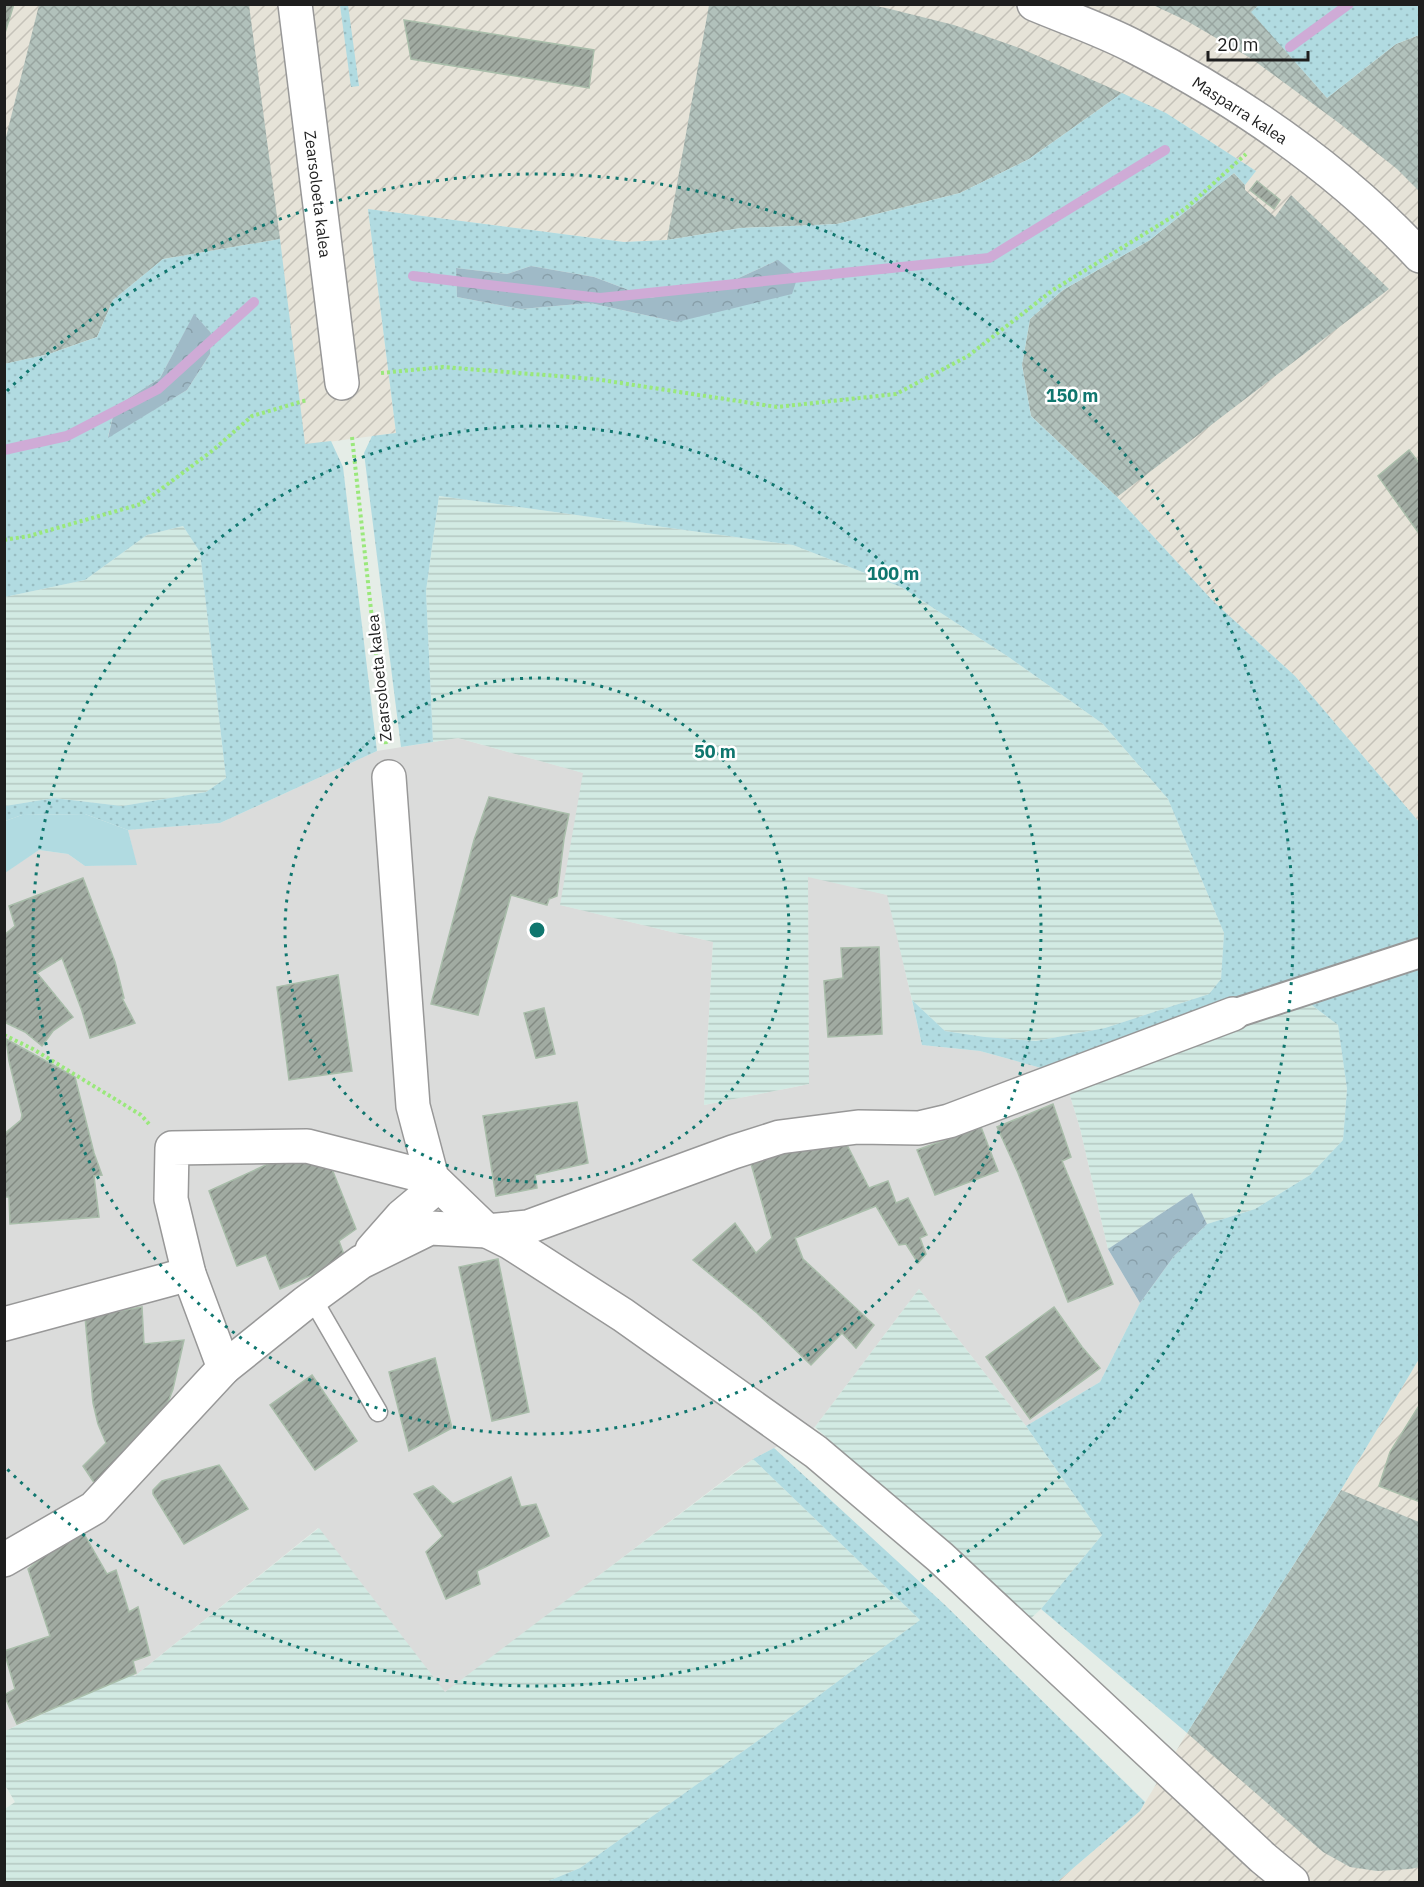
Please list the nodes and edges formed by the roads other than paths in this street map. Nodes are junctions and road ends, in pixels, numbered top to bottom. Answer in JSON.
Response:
{"nodes":[{"id":1,"x":295,"y":4,"type":"edge"},
{"id":2,"x":1034,"y":4,"type":"edge"},
{"id":3,"x":1419,"y":256,"type":"edge"},
{"id":4,"x":342,"y":383,"type":"dead end"},
{"id":5,"x":389,"y":777,"type":"road end"},
{"id":6,"x":1419,"y":952,"type":"edge"},
{"id":7,"x":1233,"y":1014,"type":"joint"},
{"id":8,"x":436,"y":1181,"type":"junction"},
{"id":9,"x":487,"y":1231,"type":"junction"},
{"id":10,"x":361,"y":1262,"type":"junction"},
{"id":11,"x":189,"y":1274,"type":"junction"},
{"id":12,"x":312,"y":1298,"type":"junction"},
{"id":13,"x":4,"y":1324,"type":"edge"},
{"id":14,"x":224,"y":1368,"type":"junction"},
{"id":15,"x":378,"y":1412,"type":"dead end"},
{"id":16,"x":4,"y":1560,"type":"edge"},
{"id":17,"x":1292,"y":1882,"type":"edge"}],
"edges":[{"from":1,"to":4,"type":"street","name":"Zearsoloeta kalea"},
{"from":2,"to":3,"type":"street","name":"Masparra kalea"},
{"from":5,"to":8,"type":"street"},
{"from":6,"to":7,"type":"street"},
{"from":7,"to":9,"type":"street"},
{"from":8,"to":9,"type":"street"},
{"from":8,"to":10,"type":"street"},
{"from":8,"to":11,"type":"street"},
{"from":9,"to":10,"type":"street"},
{"from":9,"to":17,"type":"street"},
{"from":10,"to":12,"type":"street"},
{"from":11,"to":13,"type":"street"},
{"from":11,"to":14,"type":"street"},
{"from":12,"to":14,"type":"street"},
{"from":12,"to":15,"type":"lane"},
{"from":14,"to":16,"type":"street"}]}
